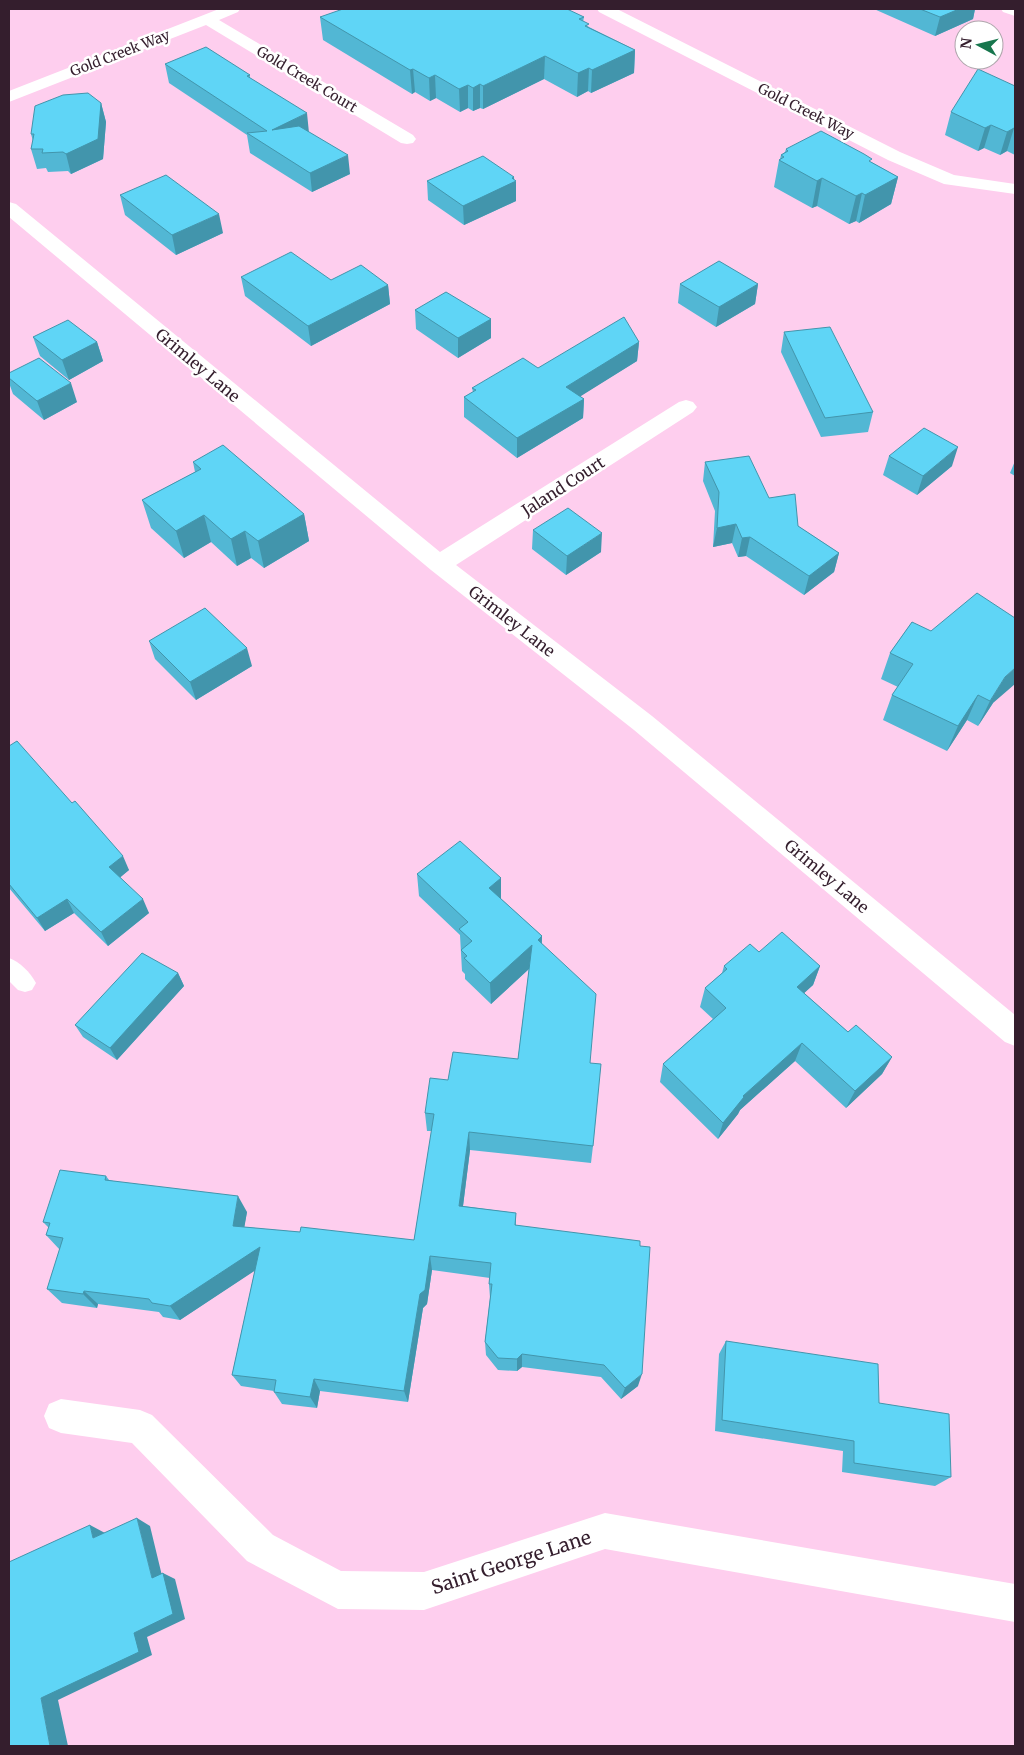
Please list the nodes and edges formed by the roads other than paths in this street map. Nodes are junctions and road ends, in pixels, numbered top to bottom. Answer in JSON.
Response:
{"nodes":[{"id":1,"x":232,"y":9,"type":"edge"},
{"id":2,"x":605,"y":9,"type":"edge"},
{"id":3,"x":1009,"y":9,"type":"edge"},
{"id":4,"x":1015,"y":11,"type":"edge"},
{"id":5,"x":207,"y":19,"type":"junction"},
{"id":6,"x":9,"y":97,"type":"edge"},
{"id":7,"x":408,"y":139,"type":"dead end"},
{"id":8,"x":1015,"y":189,"type":"edge"},
{"id":9,"x":9,"y":208,"type":"edge"},
{"id":10,"x":686,"y":407,"type":"dead end"},
{"id":11,"x":439,"y":564,"type":"junction"},
{"id":12,"x":9,"y":967,"type":"edge"},
{"id":13,"x":25,"y":983,"type":"dead end"},
{"id":14,"x":1015,"y":1033,"type":"edge"},
{"id":15,"x":61,"y":1416,"type":"dead end"},
{"id":16,"x":1015,"y":1603,"type":"edge"}],
"edges":[{"from":1,"to":5,"type":"street","name":"Gold Creek Way"},
{"from":2,"to":8,"type":"street","name":"Gold Creek Way"},
{"from":3,"to":4,"type":"street"},
{"from":5,"to":6,"type":"street","name":"Gold Creek Way"},
{"from":5,"to":7,"type":"street","name":"Gold Creek Court"},
{"from":9,"to":11,"type":"street","name":"Grimley Lane"},
{"from":10,"to":11,"type":"street","name":"Jaland Court"},
{"from":11,"to":14,"type":"street","name":"Grimley Lane"},
{"from":12,"to":13,"type":"lane"},
{"from":15,"to":16,"type":"street","name":"Saint George Lane"}]}
